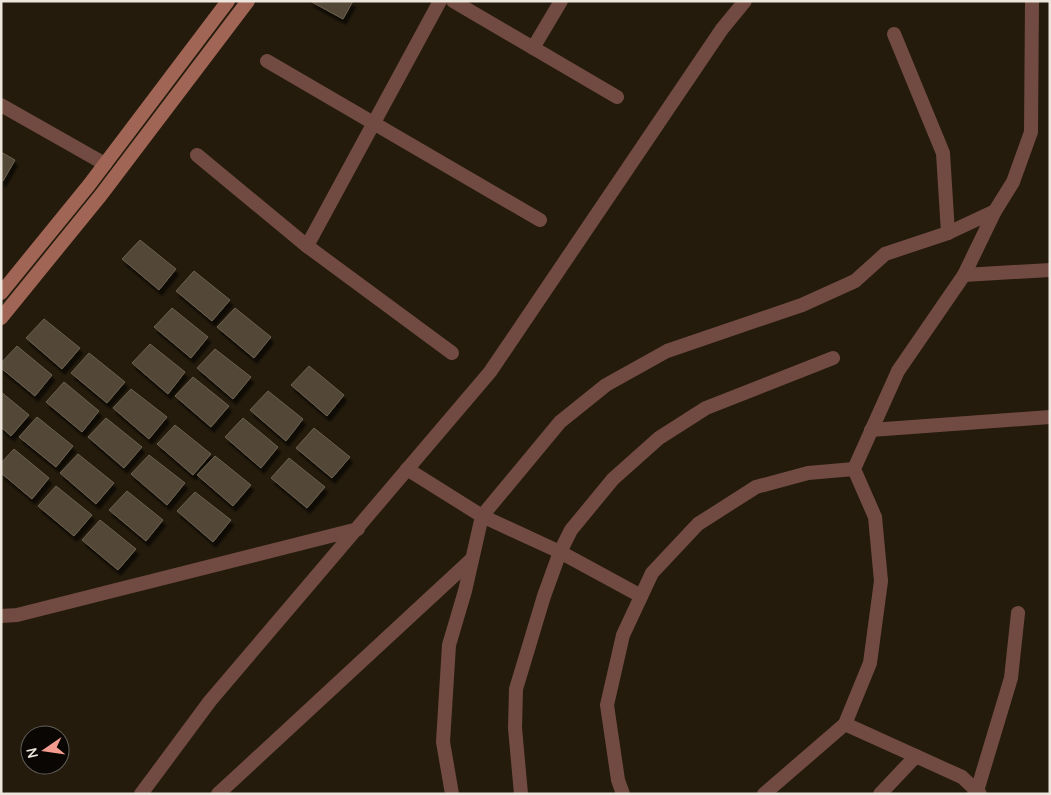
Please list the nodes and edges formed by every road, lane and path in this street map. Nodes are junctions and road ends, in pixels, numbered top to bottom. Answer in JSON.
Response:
{"nodes":[{"id":1,"x":228,"y":1,"type":"edge"},
{"id":2,"x":248,"y":1,"type":"edge"},
{"id":3,"x":440,"y":1,"type":"edge"},
{"id":4,"x":452,"y":1,"type":"edge"},
{"id":5,"x":561,"y":1,"type":"edge"},
{"id":6,"x":745,"y":1,"type":"edge"},
{"id":7,"x":1032,"y":1,"type":"edge"},
{"id":8,"x":894,"y":34,"type":"dead end"},
{"id":9,"x":533,"y":48,"type":"junction"},
{"id":10,"x":267,"y":61,"type":"dead end"},
{"id":11,"x":617,"y":97,"type":"dead end"},
{"id":12,"x":1,"y":105,"type":"edge"},
{"id":13,"x":373,"y":125,"type":"junction"},
{"id":14,"x":197,"y":155,"type":"dead end"},
{"id":15,"x":105,"y":164,"type":"junction"},
{"id":16,"x":995,"y":211,"type":"junction"},
{"id":17,"x":540,"y":220,"type":"dead end"},
{"id":18,"x":948,"y":233,"type":"junction"},
{"id":19,"x":307,"y":246,"type":"junction"},
{"id":20,"x":1050,"y":270,"type":"edge"},
{"id":21,"x":964,"y":275,"type":"junction"},
{"id":22,"x":1,"y":293,"type":"edge"},
{"id":23,"x":1,"y":318,"type":"edge"},
{"id":24,"x":452,"y":353,"type":"dead end"},
{"id":25,"x":833,"y":358,"type":"dead end"},
{"id":26,"x":1050,"y":417,"type":"edge"},
{"id":27,"x":871,"y":430,"type":"junction"},
{"id":28,"x":407,"y":469,"type":"junction"},
{"id":29,"x":854,"y":469,"type":"junction"},
{"id":30,"x":482,"y":516,"type":"junction"},
{"id":31,"x":358,"y":529,"type":"junction"},
{"id":32,"x":560,"y":552,"type":"junction"},
{"id":33,"x":472,"y":559,"type":"junction"},
{"id":34,"x":641,"y":596,"type":"junction"},
{"id":35,"x":1018,"y":613,"type":"dead end"},
{"id":36,"x":1,"y":616,"type":"edge"},
{"id":37,"x":845,"y":724,"type":"junction"},
{"id":38,"x":916,"y":756,"type":"junction"},
{"id":39,"x":977,"y":793,"type":"edge"},
{"id":40,"x":141,"y":794,"type":"edge"},
{"id":41,"x":218,"y":794,"type":"edge"},
{"id":42,"x":452,"y":794,"type":"edge"},
{"id":43,"x":521,"y":794,"type":"edge"},
{"id":44,"x":623,"y":794,"type":"edge"},
{"id":45,"x":764,"y":794,"type":"edge"},
{"id":46,"x":880,"y":794,"type":"edge"}],
"edges":[{"from":1,"to":15,"type":"main road"},
{"from":2,"to":23,"type":"main road"},
{"from":3,"to":13,"type":"street"},
{"from":4,"to":9,"type":"street"},
{"from":5,"to":9,"type":"street"},
{"from":6,"to":28,"type":"street"},
{"from":7,"to":16,"type":"street"},
{"from":8,"to":18,"type":"street"},
{"from":9,"to":11,"type":"street"},
{"from":10,"to":13,"type":"street"},
{"from":12,"to":15,"type":"street"},
{"from":13,"to":17,"type":"street"},
{"from":13,"to":19,"type":"street"},
{"from":14,"to":19,"type":"street"},
{"from":15,"to":22,"type":"main road"},
{"from":16,"to":18,"type":"street"},
{"from":16,"to":21,"type":"street"},
{"from":18,"to":30,"type":"street"},
{"from":19,"to":24,"type":"street"},
{"from":20,"to":21,"type":"street"},
{"from":21,"to":27,"type":"street"},
{"from":25,"to":32,"type":"street"},
{"from":26,"to":27,"type":"street"},
{"from":27,"to":29,"type":"street"},
{"from":28,"to":30,"type":"street"},
{"from":28,"to":31,"type":"street"},
{"from":29,"to":34,"type":"street"},
{"from":29,"to":37,"type":"street"},
{"from":30,"to":32,"type":"street"},
{"from":30,"to":33,"type":"street"},
{"from":31,"to":36,"type":"street"},
{"from":31,"to":40,"type":"street"},
{"from":32,"to":34,"type":"street"},
{"from":32,"to":43,"type":"street"},
{"from":33,"to":41,"type":"street"},
{"from":33,"to":42,"type":"street"},
{"from":34,"to":44,"type":"street"},
{"from":35,"to":39,"type":"street"},
{"from":37,"to":38,"type":"street"},
{"from":37,"to":45,"type":"street"},
{"from":38,"to":39,"type":"street"},
{"from":38,"to":46,"type":"street"}]}
